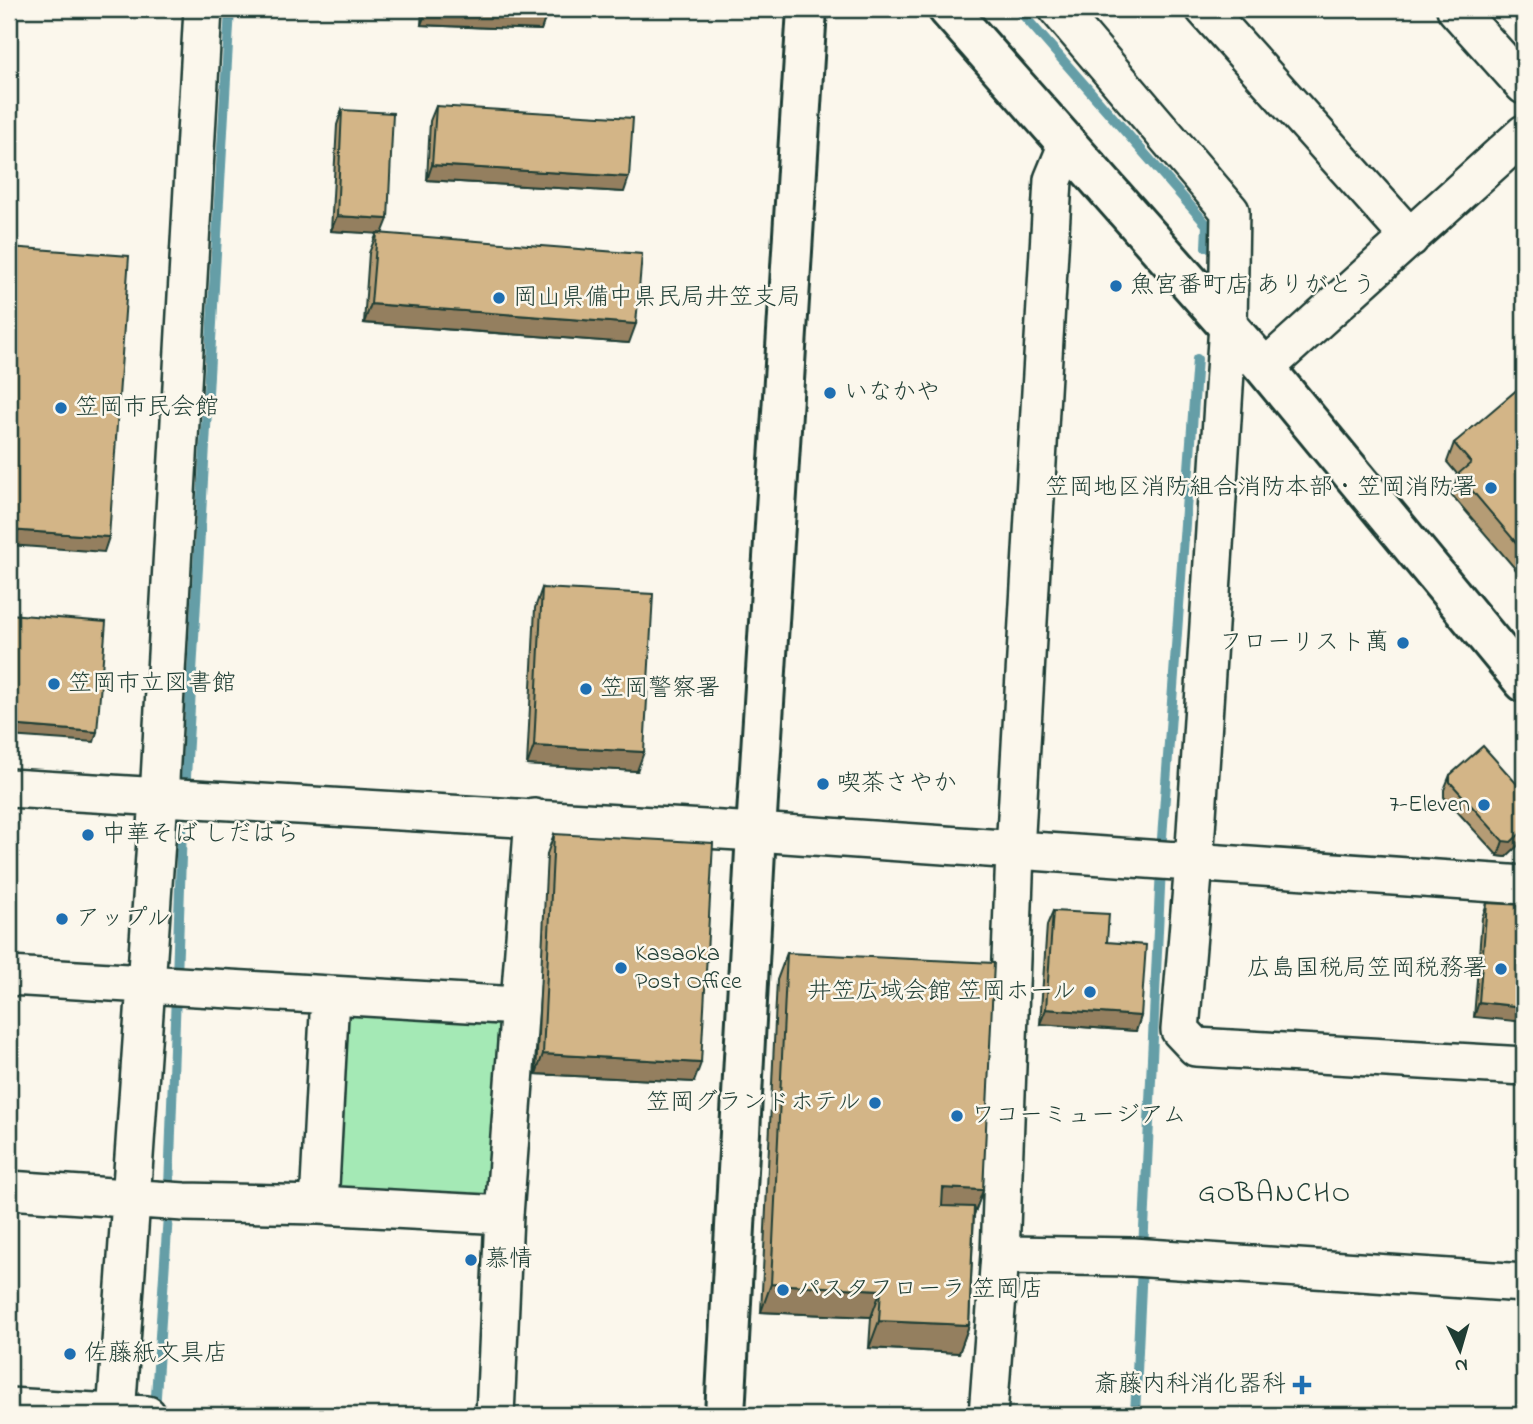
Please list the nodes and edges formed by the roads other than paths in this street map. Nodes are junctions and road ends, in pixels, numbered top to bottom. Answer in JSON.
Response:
{"nodes":[{"id":1,"x":203,"y":9,"type":"edge"},
{"id":2,"x":807,"y":9,"type":"edge"},
{"id":3,"x":948,"y":9,"type":"edge"},
{"id":4,"x":1058,"y":9,"type":"edge"},
{"id":5,"x":1205,"y":9,"type":"edge"},
{"id":6,"x":1456,"y":9,"type":"edge"},
{"id":7,"x":1524,"y":85,"type":"edge"},
{"id":8,"x":1524,"y":134,"type":"edge"},
{"id":9,"x":1067,"y":146,"type":"junction"},
{"id":10,"x":1410,"y":238,"type":"junction"},
{"id":11,"x":1227,"y":324,"type":"junction"},
{"id":12,"x":1265,"y":368,"type":"junction"},
{"id":13,"x":1524,"y":682,"type":"edge"},
{"id":14,"x":9,"y":788,"type":"edge"},
{"id":15,"x":159,"y":798,"type":"junction"},
{"id":16,"x":534,"y":818,"type":"junction"},
{"id":17,"x":756,"y":832,"type":"junction"},
{"id":18,"x":1016,"y":851,"type":"junction"},
{"id":19,"x":1172,"y":861,"type":"junction"},
{"id":20,"x":1524,"y":884,"type":"edge"},
{"id":21,"x":9,"y":976,"type":"edge"},
{"id":22,"x":165,"y":986,"type":"junction"},
{"id":23,"x":330,"y":996,"type":"junction"},
{"id":24,"x":519,"y":1006,"type":"junction"},
{"id":25,"x":1524,"y":1066,"type":"edge"},
{"id":26,"x":9,"y":1190,"type":"edge"},
{"id":27,"x":157,"y":1200,"type":"junction"},
{"id":28,"x":319,"y":1205,"type":"junction"},
{"id":29,"x":504,"y":1215,"type":"junction"},
{"id":30,"x":1000,"y":1255,"type":"junction"},
{"id":31,"x":1524,"y":1283,"type":"edge"},
{"id":32,"x":9,"y":1407,"type":"edge"},
{"id":33,"x":128,"y":1415,"type":"edge"},
{"id":34,"x":495,"y":1415,"type":"edge"},
{"id":35,"x":725,"y":1415,"type":"edge"},
{"id":36,"x":988,"y":1415,"type":"edge"}],
"edges":[{"from":1,"to":15,"type":"street"},
{"from":2,"to":17,"type":"street"},
{"from":3,"to":9,"type":"street"},
{"from":4,"to":11,"type":"street"},
{"from":5,"to":10,"type":"street"},
{"from":6,"to":7,"type":"street"},
{"from":8,"to":10,"type":"street"},
{"from":9,"to":11,"type":"street"},
{"from":9,"to":18,"type":"street"},
{"from":10,"to":12,"type":"street"},
{"from":11,"to":12,"type":"street"},
{"from":11,"to":19,"type":"street"},
{"from":12,"to":13,"type":"street"},
{"from":14,"to":15,"type":"street"},
{"from":15,"to":16,"type":"street"},
{"from":15,"to":22,"type":"street"},
{"from":16,"to":17,"type":"street"},
{"from":16,"to":24,"type":"street"},
{"from":17,"to":18,"type":"street"},
{"from":17,"to":35,"type":"street"},
{"from":18,"to":19,"type":"street"},
{"from":18,"to":30,"type":"street"},
{"from":19,"to":20,"type":"street"},
{"from":19,"to":25,"type":"street"},
{"from":21,"to":22,"type":"street"},
{"from":22,"to":23,"type":"street"},
{"from":22,"to":27,"type":"street"},
{"from":23,"to":24,"type":"street"},
{"from":23,"to":28,"type":"street"},
{"from":24,"to":29,"type":"street"},
{"from":26,"to":27,"type":"street"},
{"from":27,"to":28,"type":"street"},
{"from":27,"to":33,"type":"street"},
{"from":28,"to":29,"type":"street"},
{"from":29,"to":34,"type":"street"},
{"from":30,"to":31,"type":"street"},
{"from":30,"to":36,"type":"street"},
{"from":32,"to":33,"type":"street"}]}
